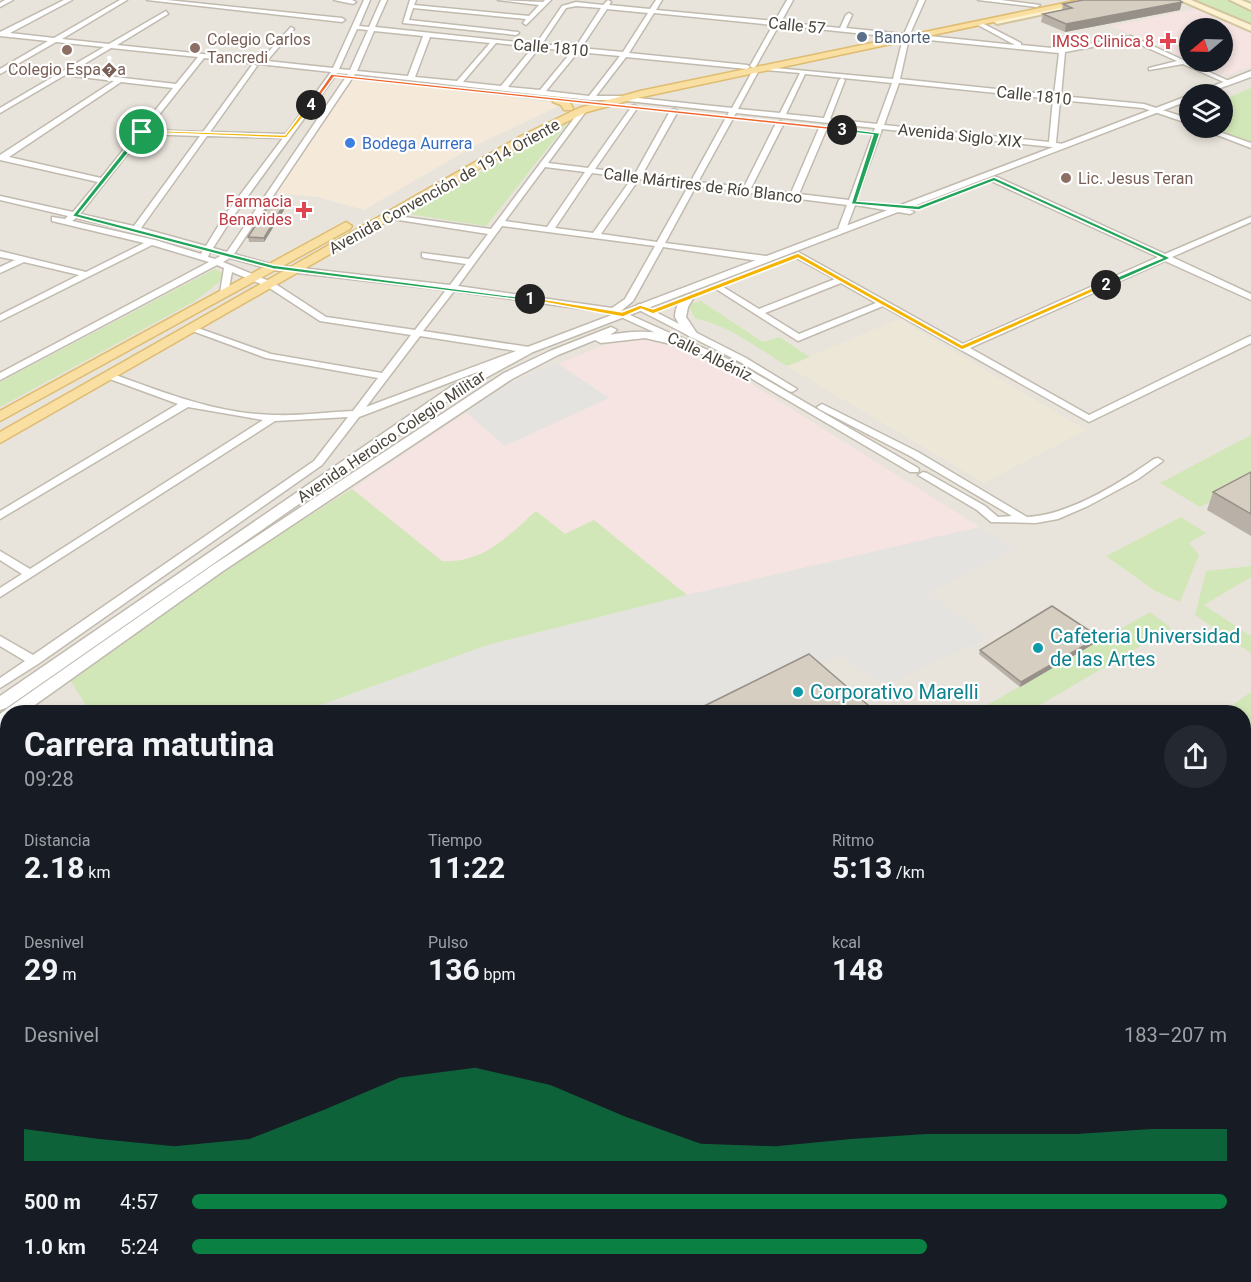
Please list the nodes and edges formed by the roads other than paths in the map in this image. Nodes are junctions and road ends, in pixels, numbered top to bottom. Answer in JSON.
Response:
{"nodes":[{"id":1,"x":10,"y":0,"type":"edge"},
{"id":2,"x":69,"y":0,"type":"edge"},
{"id":3,"x":124,"y":0,"type":"edge"},
{"id":4,"x":150,"y":0,"type":"edge"},
{"id":5,"x":244,"y":0,"type":"edge"},
{"id":6,"x":337,"y":0,"type":"edge"},
{"id":7,"x":367,"y":0,"type":"edge"},
{"id":8,"x":384,"y":0,"type":"edge"},
{"id":9,"x":501,"y":0,"type":"edge"},
{"id":10,"x":532,"y":0,"type":"edge"},
{"id":11,"x":610,"y":0,"type":"edge"},
{"id":12,"x":659,"y":0,"type":"edge"},
{"id":13,"x":790,"y":0,"type":"edge"},
{"id":14,"x":922,"y":0,"type":"edge"},
{"id":15,"x":981,"y":0,"type":"edge"},
{"id":16,"x":1065,"y":0,"type":"edge"},
{"id":17,"x":1077,"y":0,"type":"edge"},
{"id":18,"x":1092,"y":0,"type":"edge"},
{"id":19,"x":1105,"y":0,"type":"edge"},
{"id":20,"x":1187,"y":0,"type":"edge"},
{"id":21,"x":1234,"y":0,"type":"edge"},
{"id":22,"x":353,"y":2,"type":"edge"},
{"id":23,"x":546,"y":2,"type":"edge"},
{"id":24,"x":412,"y":3,"type":"edge"},
{"id":25,"x":0,"y":5,"type":"edge"},
{"id":26,"x":1037,"y":5,"type":"junction"},
{"id":27,"x":604,"y":7,"type":"junction"},
{"id":28,"x":1251,"y":7,"type":"edge"},
{"id":29,"x":233,"y":8,"type":"junction"},
{"id":30,"x":650,"y":11,"type":"junction"},
{"id":31,"x":166,"y":13,"type":"dead end"},
{"id":32,"x":1018,"y":14,"type":"junction"},
{"id":33,"x":849,"y":15,"type":"dead end"},
{"id":34,"x":531,"y":18,"type":"junction"},
{"id":35,"x":342,"y":20,"type":"dead end"},
{"id":36,"x":988,"y":21,"type":"junction"},
{"id":37,"x":778,"y":23,"type":"junction"},
{"id":38,"x":354,"y":27,"type":"junction"},
{"id":39,"x":1251,"y":28,"type":"edge"},
{"id":40,"x":291,"y":29,"type":"dead end"},
{"id":41,"x":372,"y":29,"type":"junction"},
{"id":42,"x":842,"y":29,"type":"junction"},
{"id":43,"x":427,"y":35,"type":"junction"},
{"id":44,"x":1,"y":36,"type":"edge"},
{"id":45,"x":911,"y":37,"type":"junction"},
{"id":46,"x":52,"y":42,"type":"junction"},
{"id":47,"x":495,"y":42,"type":"junction"},
{"id":48,"x":536,"y":46,"type":"junction"},
{"id":49,"x":107,"y":47,"type":"junction"},
{"id":50,"x":1025,"y":47,"type":"junction"},
{"id":51,"x":577,"y":49,"type":"junction"},
{"id":52,"x":1062,"y":51,"type":"junction"},
{"id":53,"x":625,"y":54,"type":"junction"},
{"id":54,"x":202,"y":57,"type":"junction"},
{"id":55,"x":1179,"y":60,"type":"edge"},
{"id":56,"x":263,"y":62,"type":"junction"},
{"id":57,"x":1179,"y":63,"type":"edge"},
{"id":58,"x":254,"y":66,"type":"junction"},
{"id":59,"x":756,"y":68,"type":"junction"},
{"id":60,"x":1151,"y":69,"type":"dead end"},
{"id":61,"x":0,"y":72,"type":"edge"},
{"id":62,"x":1206,"y":72,"type":"edge"},
{"id":63,"x":61,"y":73,"type":"junction"},
{"id":64,"x":334,"y":73,"type":"junction"},
{"id":65,"x":1251,"y":74,"type":"edge"},
{"id":66,"x":351,"y":75,"type":"junction"},
{"id":67,"x":802,"y":75,"type":"dead end"},
{"id":68,"x":411,"y":78,"type":"junction"},
{"id":69,"x":121,"y":79,"type":"junction"},
{"id":70,"x":842,"y":80,"type":"dead end"},
{"id":71,"x":1251,"y":80,"type":"edge"},
{"id":72,"x":896,"y":81,"type":"junction"},
{"id":73,"x":1228,"y":82,"type":"junction"},
{"id":74,"x":459,"y":83,"type":"junction"},
{"id":75,"x":1223,"y":84,"type":"edge"},
{"id":76,"x":177,"y":86,"type":"junction"},
{"id":77,"x":1233,"y":87,"type":"edge"},
{"id":78,"x":503,"y":88,"type":"junction"},
{"id":79,"x":541,"y":93,"type":"junction"},
{"id":80,"x":1058,"y":97,"type":"junction"},
{"id":81,"x":619,"y":98,"type":"junction"},
{"id":82,"x":1179,"y":102,"type":"edge"},
{"id":83,"x":592,"y":103,"type":"junction"},
{"id":84,"x":562,"y":104,"type":"junction"},
{"id":85,"x":634,"y":107,"type":"junction"},
{"id":86,"x":1179,"y":107,"type":"edge"},
{"id":87,"x":2,"y":109,"type":"edge"},
{"id":88,"x":674,"y":111,"type":"junction"},
{"id":89,"x":1162,"y":111,"type":"junction"},
{"id":90,"x":731,"y":114,"type":"junction"},
{"id":91,"x":1179,"y":118,"type":"edge"},
{"id":92,"x":781,"y":119,"type":"junction"},
{"id":93,"x":825,"y":124,"type":"junction"},
{"id":94,"x":878,"y":130,"type":"junction"},
{"id":95,"x":142,"y":132,"type":"junction"},
{"id":96,"x":206,"y":133,"type":"junction"},
{"id":97,"x":286,"y":136,"type":"junction"},
{"id":98,"x":1230,"y":138,"type":"edge"},
{"id":99,"x":1251,"y":146,"type":"edge"},
{"id":100,"x":1052,"y":148,"type":"junction"},
{"id":101,"x":1,"y":157,"type":"edge"},
{"id":102,"x":544,"y":165,"type":"junction"},
{"id":103,"x":592,"y":171,"type":"junction"},
{"id":104,"x":637,"y":177,"type":"junction"},
{"id":105,"x":994,"y":179,"type":"junction"},
{"id":106,"x":101,"y":180,"type":"junction"},
{"id":107,"x":692,"y":184,"type":"junction"},
{"id":108,"x":746,"y":191,"type":"junction"},
{"id":109,"x":794,"y":196,"type":"junction"},
{"id":110,"x":0,"y":198,"type":"edge"},
{"id":111,"x":857,"y":203,"type":"junction"},
{"id":112,"x":0,"y":206,"type":"edge"},
{"id":113,"x":907,"y":209,"type":"junction"},
{"id":114,"x":75,"y":215,"type":"junction"},
{"id":115,"x":386,"y":216,"type":"junction"},
{"id":116,"x":241,"y":218,"type":"junction"},
{"id":117,"x":1251,"y":219,"type":"edge"},
{"id":118,"x":65,"y":221,"type":"junction"},
{"id":119,"x":500,"y":223,"type":"junction"},
{"id":120,"x":136,"y":229,"type":"junction"},
{"id":121,"x":550,"y":229,"type":"junction"},
{"id":122,"x":842,"y":229,"type":"junction"},
{"id":123,"x":220,"y":231,"type":"junction"},
{"id":124,"x":493,"y":232,"type":"junction"},
{"id":125,"x":243,"y":234,"type":"junction"},
{"id":126,"x":596,"y":235,"type":"junction"},
{"id":127,"x":160,"y":236,"type":"junction"},
{"id":128,"x":151,"y":242,"type":"junction"},
{"id":129,"x":659,"y":243,"type":"junction"},
{"id":130,"x":206,"y":253,"type":"junction"},
{"id":131,"x":0,"y":254,"type":"edge"},
{"id":132,"x":229,"y":255,"type":"junction"},
{"id":133,"x":425,"y":255,"type":"dead end"},
{"id":134,"x":798,"y":255,"type":"junction"},
{"id":135,"x":1167,"y":258,"type":"junction"},
{"id":136,"x":766,"y":259,"type":"junction"},
{"id":137,"x":22,"y":260,"type":"junction"},
{"id":138,"x":471,"y":261,"type":"junction"},
{"id":139,"x":218,"y":262,"type":"junction"},
{"id":140,"x":229,"y":267,"type":"junction"},
{"id":141,"x":273,"y":267,"type":"junction"},
{"id":142,"x":298,"y":268,"type":"junction"},
{"id":143,"x":0,"y":270,"type":"edge"},
{"id":144,"x":85,"y":274,"type":"junction"},
{"id":145,"x":252,"y":278,"type":"junction"},
{"id":146,"x":841,"y":280,"type":"junction"},
{"id":147,"x":271,"y":285,"type":"junction"},
{"id":148,"x":717,"y":287,"type":"junction"},
{"id":149,"x":452,"y":288,"type":"junction"},
{"id":150,"x":224,"y":293,"type":"junction"},
{"id":151,"x":689,"y":297,"type":"junction"},
{"id":152,"x":1251,"y":297,"type":"edge"},
{"id":153,"x":883,"y":303,"type":"junction"},
{"id":154,"x":640,"y":307,"type":"junction"},
{"id":155,"x":653,"y":312,"type":"junction"},
{"id":156,"x":619,"y":313,"type":"junction"},
{"id":157,"x":758,"y":313,"type":"junction"},
{"id":158,"x":0,"y":318,"type":"edge"},
{"id":159,"x":635,"y":320,"type":"junction"},
{"id":160,"x":192,"y":329,"type":"junction"},
{"id":161,"x":418,"y":332,"type":"junction"},
{"id":162,"x":1251,"y":339,"type":"edge"},
{"id":163,"x":690,"y":340,"type":"junction"},
{"id":164,"x":962,"y":348,"type":"junction"},
{"id":165,"x":563,"y":349,"type":"junction"},
{"id":166,"x":529,"y":350,"type":"junction"},
{"id":167,"x":110,"y":376,"type":"junction"},
{"id":168,"x":385,"y":376,"type":"junction"},
{"id":169,"x":0,"y":377,"type":"edge"},
{"id":170,"x":186,"y":404,"type":"junction"},
{"id":171,"x":357,"y":414,"type":"junction"},
{"id":172,"x":0,"y":417,"type":"edge"},
{"id":173,"x":273,"y":418,"type":"junction"},
{"id":174,"x":0,"y":438,"type":"edge"},
{"id":175,"x":914,"y":454,"type":"junction"},
{"id":176,"x":1158,"y":461,"type":"dead end"},
{"id":177,"x":900,"y":462,"type":"junction"},
{"id":178,"x":985,"y":496,"type":"junction"},
{"id":179,"x":973,"y":504,"type":"junction"},
{"id":180,"x":0,"y":516,"type":"edge"},
{"id":181,"x":1023,"y":518,"type":"junction"},
{"id":182,"x":0,"y":555,"type":"edge"},
{"id":183,"x":30,"y":574,"type":"junction"},
{"id":184,"x":0,"y":593,"type":"edge"},
{"id":185,"x":0,"y":640,"type":"edge"},
{"id":186,"x":34,"y":661,"type":"junction"},
{"id":187,"x":0,"y":684,"type":"edge"},
{"id":188,"x":0,"y":704,"type":"edge"},
{"id":189,"x":24,"y":705,"type":"edge"}],
"edges":[{"from":1,"to":25,"type":"street"},
{"from":2,"to":44,"type":"street"},
{"from":3,"to":46,"type":"street"},
{"from":4,"to":29,"type":"street"},
{"from":5,"to":29,"type":"street"},
{"from":6,"to":22,"type":"street"},
{"from":7,"to":38,"type":"street"},
{"from":8,"to":41,"type":"street"},
{"from":9,"to":23,"type":"street"},
{"from":10,"to":23,"type":"street"},
{"from":11,"to":27,"type":"street"},
{"from":12,"to":30,"type":"street","name":"Avenida Heroico Colegio Militar"},
{"from":13,"to":37,"type":"street"},
{"from":14,"to":45,"type":"street"},
{"from":15,"to":26,"type":"street"},
{"from":16,"to":26,"type":"main road","name":"Avenida Convención de 1914 Oriente"},
{"from":17,"to":32,"type":"main road","name":"Avenida Convención de 1914 Oriente"},
{"from":18,"to":32,"type":"main road","name":"Avenida Convención de 1914 Oriente"},
{"from":19,"to":36,"type":"main road","name":"Avenida Convención de 1914 Oriente"},
{"from":20,"to":39,"type":"main road"},
{"from":21,"to":28,"type":"main road"},
{"from":23,"to":34,"type":"street"},
{"from":24,"to":34,"type":"street"},
{"from":24,"to":34,"type":"street"},
{"from":26,"to":36,"type":"main road","name":"Avenida Convención de 1914 Oriente"},
{"from":27,"to":30,"type":"street","name":"Calle 57"},
{"from":27,"to":48,"type":"street","name":"Calle 57"},
{"from":27,"to":51,"type":"street"},
{"from":29,"to":35,"type":"street"},
{"from":30,"to":37,"type":"street","name":"Calle 57"},
{"from":30,"to":53,"type":"street","name":"Avenida Heroico Colegio Militar"},
{"from":31,"to":49,"type":"street"},
{"from":32,"to":36,"type":"main road","name":"Avenida Convención de 1914 Oriente"},
{"from":33,"to":42,"type":"street"},
{"from":36,"to":45,"type":"main road","name":"Avenida Convención de 1914 Oriente"},
{"from":36,"to":50,"type":"street","name":"Calle 57"},
{"from":37,"to":42,"type":"street","name":"Calle 57"},
{"from":37,"to":59,"type":"street"},
{"from":38,"to":41,"type":"street","name":"Calle 1810"},
{"from":38,"to":64,"type":"street"},
{"from":40,"to":56,"type":"street"},
{"from":41,"to":43,"type":"street","name":"Calle 1810"},
{"from":41,"to":66,"type":"street"},
{"from":42,"to":45,"type":"street","name":"Calle 57"},
{"from":43,"to":47,"type":"street","name":"Calle 1810"},
{"from":43,"to":68,"type":"street"},
{"from":44,"to":46,"type":"street","name":"Avenida Siglo XIX"},
{"from":45,"to":50,"type":"street","name":"Calle 57"},
{"from":45,"to":59,"type":"main road","name":"Avenida Convención de 1914 Oriente"},
{"from":45,"to":72,"type":"street"},
{"from":46,"to":49,"type":"street","name":"Avenida Siglo XIX"},
{"from":46,"to":61,"type":"street"},
{"from":47,"to":48,"type":"street","name":"Calle 1810"},
{"from":47,"to":74,"type":"street"},
{"from":48,"to":51,"type":"street","name":"Calle 1810"},
{"from":48,"to":78,"type":"street"},
{"from":49,"to":54,"type":"street","name":"Avenida Siglo XIX"},
{"from":49,"to":63,"type":"street"},
{"from":50,"to":52,"type":"street","name":"Calle 57"},
{"from":51,"to":53,"type":"street","name":"Calle 1810"},
{"from":51,"to":79,"type":"street"},
{"from":52,"to":55,"type":"street","name":"Calle 57"},
{"from":52,"to":80,"type":"street"},
{"from":53,"to":59,"type":"street","name":"Calle 1810"},
{"from":53,"to":83,"type":"street","name":"Avenida Heroico Colegio Militar"},
{"from":54,"to":56,"type":"street","name":"Avenida Siglo XIX"},
{"from":54,"to":58,"type":"street","name":"Avenida Siglo XIX"},
{"from":54,"to":76,"type":"street"},
{"from":56,"to":64,"type":"street","name":"Avenida Siglo XIX"},
{"from":57,"to":60,"type":"street"},
{"from":58,"to":64,"type":"street","name":"Avenida Siglo XIX"},
{"from":58,"to":96,"type":"street"},
{"from":59,"to":72,"type":"street","name":"Calle 1810"},
{"from":59,"to":81,"type":"main road","name":"Avenida Convención de 1914 Oriente"},
{"from":59,"to":83,"type":"main road","name":"Avenida Convención de 1914 Oriente"},
{"from":59,"to":90,"type":"street"},
{"from":62,"to":73,"type":"street"},
{"from":63,"to":69,"type":"street"},
{"from":63,"to":87,"type":"street"},
{"from":64,"to":66,"type":"street","name":"Avenida Siglo XIX"},
{"from":64,"to":97,"type":"street"},
{"from":65,"to":73,"type":"street"},
{"from":66,"to":68,"type":"street","name":"Avenida Siglo XIX"},
{"from":66,"to":84,"type":"street","name":"Avenida Siglo XIX"},
{"from":66,"to":116,"type":"street"},
{"from":67,"to":92,"type":"street"},
{"from":68,"to":74,"type":"street","name":"Avenida Siglo XIX"},
{"from":69,"to":76,"type":"street"},
{"from":69,"to":101,"type":"street"},
{"from":70,"to":93,"type":"street"},
{"from":71,"to":77,"type":"street"},
{"from":72,"to":80,"type":"street","name":"Calle 1810"},
{"from":72,"to":94,"type":"street"},
{"from":73,"to":75,"type":"street"},
{"from":74,"to":78,"type":"street","name":"Avenida Siglo XIX"},
{"from":76,"to":95,"type":"street"},
{"from":78,"to":79,"type":"street","name":"Avenida Siglo XIX"},
{"from":79,"to":83,"type":"street","name":"Avenida Siglo XIX"},
{"from":80,"to":89,"type":"street","name":"Calle 1810"},
{"from":80,"to":100,"type":"street"},
{"from":81,"to":83,"type":"main road","name":"Avenida Convención de 1914 Oriente"},
{"from":81,"to":90,"type":"street","name":"Avenida Siglo XIX"},
{"from":82,"to":89,"type":"street","name":"Avenida Heroico Colegio Militar"},
{"from":83,"to":84,"type":"main road","name":"Avenida Convención de 1914 Oriente"},
{"from":83,"to":85,"type":"street","name":"Avenida Siglo XIX"},
{"from":83,"to":102,"type":"street","name":"Avenida Heroico Colegio Militar"},
{"from":83,"to":115,"type":"main road","name":"Avenida Convención de 1914 Oriente"},
{"from":84,"to":141,"type":"main road","name":"Avenida Convención de 1914 Oriente"},
{"from":85,"to":88,"type":"street","name":"Avenida Siglo XIX"},
{"from":85,"to":103,"type":"street"},
{"from":86,"to":89,"type":"street","name":"Avenida Heroico Colegio Militar"},
{"from":88,"to":90,"type":"street","name":"Avenida Siglo XIX"},
{"from":88,"to":104,"type":"street"},
{"from":89,"to":91,"type":"street","name":"Calle 1810"},
{"from":89,"to":100,"type":"street","name":"Avenida Heroico Colegio Militar"},
{"from":89,"to":105,"type":"street","name":"Avenida Heroico Colegio Militar"},
{"from":90,"to":92,"type":"street","name":"Avenida Siglo XIX"},
{"from":90,"to":107,"type":"street"},
{"from":92,"to":93,"type":"street","name":"Avenida Siglo XIX"},
{"from":92,"to":108,"type":"street"},
{"from":93,"to":94,"type":"street","name":"Avenida Siglo XIX"},
{"from":93,"to":109,"type":"street"},
{"from":94,"to":100,"type":"street","name":"Avenida Siglo XIX"},
{"from":94,"to":111,"type":"street"},
{"from":95,"to":96,"type":"street"},
{"from":95,"to":106,"type":"street"},
{"from":96,"to":97,"type":"street"},
{"from":96,"to":120,"type":"street"},
{"from":97,"to":116,"type":"street"},
{"from":98,"to":99,"type":"street"},
{"from":100,"to":113,"type":"street","name":"Avenida Heroico Colegio Militar"},
{"from":101,"to":106,"type":"street"},
{"from":102,"to":103,"type":"street","name":"Calle Mártires de Río Blanco"},
{"from":102,"to":119,"type":"street","name":"Avenida Heroico Colegio Militar"},
{"from":103,"to":104,"type":"street","name":"Calle Mártires de Río Blanco"},
{"from":103,"to":121,"type":"street"},
{"from":104,"to":107,"type":"street","name":"Calle Mártires de Río Blanco"},
{"from":104,"to":126,"type":"street"},
{"from":105,"to":113,"type":"street","name":"Avenida Heroico Colegio Militar"},
{"from":105,"to":135,"type":"street"},
{"from":106,"to":114,"type":"street"},
{"from":107,"to":108,"type":"street","name":"Calle Mártires de Río Blanco"},
{"from":107,"to":129,"type":"street"},
{"from":108,"to":109,"type":"street","name":"Calle Mártires de Río Blanco"},
{"from":109,"to":111,"type":"street","name":"Calle Mártires de Río Blanco"},
{"from":110,"to":114,"type":"street"},
{"from":111,"to":113,"type":"street","name":"Calle Mártires de Río Blanco"},
{"from":111,"to":122,"type":"street"},
{"from":112,"to":118,"type":"street"},
{"from":113,"to":122,"type":"street","name":"Avenida Heroico Colegio Militar"},
{"from":113,"to":134,"type":"street","name":"Avenida Heroico Colegio Militar"},
{"from":114,"to":118,"type":"street"},
{"from":114,"to":120,"type":"street"},
{"from":115,"to":124,"type":"street"},
{"from":115,"to":142,"type":"main road","name":"Avenida Convención de 1914 Oriente"},
{"from":116,"to":123,"type":"street"},
{"from":116,"to":125,"type":"street"},
{"from":117,"to":135,"type":"street"},
{"from":118,"to":128,"type":"street"},
{"from":119,"to":121,"type":"street"},
{"from":119,"to":124,"type":"street","name":"Avenida Heroico Colegio Militar"},
{"from":120,"to":127,"type":"street"},
{"from":121,"to":126,"type":"street"},
{"from":122,"to":136,"type":"street","name":"Avenida Heroico Colegio Militar"},
{"from":123,"to":125,"type":"street"},
{"from":123,"to":130,"type":"street"},
{"from":124,"to":138,"type":"street","name":"Avenida Heroico Colegio Militar"},
{"from":125,"to":132,"type":"street"},
{"from":126,"to":129,"type":"street"},
{"from":127,"to":128,"type":"street"},
{"from":127,"to":130,"type":"street"},
{"from":128,"to":130,"type":"street"},
{"from":128,"to":144,"type":"street"},
{"from":129,"to":136,"type":"street"},
{"from":129,"to":156,"type":"street"},
{"from":130,"to":132,"type":"street","name":"Calle Albéniz"},
{"from":130,"to":139,"type":"street"},
{"from":131,"to":137,"type":"street"},
{"from":132,"to":139,"type":"street"},
{"from":132,"to":141,"type":"street","name":"Calle Albéniz"},
{"from":133,"to":138,"type":"street"},
{"from":134,"to":146,"type":"street"},
{"from":134,"to":148,"type":"street","name":"Avenida Heroico Colegio Militar"},
{"from":135,"to":152,"type":"street"},
{"from":135,"to":164,"type":"street"},
{"from":136,"to":154,"type":"street","name":"Avenida Heroico Colegio Militar"},
{"from":137,"to":143,"type":"street"},
{"from":137,"to":144,"type":"street"},
{"from":138,"to":149,"type":"street","name":"Avenida Heroico Colegio Militar"},
{"from":139,"to":140,"type":"street"},
{"from":139,"to":169,"type":"street"},
{"from":140,"to":145,"type":"street"},
{"from":140,"to":150,"type":"street"},
{"from":141,"to":142,"type":"street","name":"Calle Albéniz"},
{"from":141,"to":145,"type":"main road","name":"Avenida Convención de 1914 Oriente"},
{"from":142,"to":147,"type":"main road","name":"Avenida Convención de 1914 Oriente"},
{"from":142,"to":149,"type":"street","name":"Calle Albéniz"},
{"from":144,"to":158,"type":"street"},
{"from":145,"to":147,"type":"street"},
{"from":145,"to":150,"type":"main road","name":"Avenida Convención de 1914 Oriente"},
{"from":146,"to":153,"type":"street"},
{"from":146,"to":157,"type":"street"},
{"from":147,"to":160,"type":"main road","name":"Avenida Convención de 1914 Oriente"},
{"from":147,"to":161,"type":"street"},
{"from":148,"to":151,"type":"street","name":"Avenida Heroico Colegio Militar"},
{"from":148,"to":157,"type":"street"},
{"from":149,"to":156,"type":"street","name":"Calle Albéniz"},
{"from":149,"to":161,"type":"street","name":"Avenida Heroico Colegio Militar"},
{"from":150,"to":172,"type":"main road","name":"Avenida Convención de 1914 Oriente"},
{"from":151,"to":155,"type":"street","name":"Avenida Heroico Colegio Militar"},
{"from":151,"to":163,"type":"street"},
{"from":153,"to":157,"type":"street"},
{"from":153,"to":164,"type":"street"},
{"from":154,"to":155,"type":"street","name":"Calle Albéniz"},
{"from":154,"to":156,"type":"street","name":"Avenida Heroico Colegio Militar"},
{"from":155,"to":159,"type":"street","name":"Avenida Heroico Colegio Militar"},
{"from":155,"to":163,"type":"street","name":"Calle Albéniz"},
{"from":156,"to":159,"type":"street","name":"Calle Albéniz"},
{"from":156,"to":166,"type":"street","name":"Avenida Heroico Colegio Militar"},
{"from":159,"to":163,"type":"street","name":"Calle Albéniz"},
{"from":159,"to":165,"type":"street","name":"Avenida Heroico Colegio Militar"},
{"from":160,"to":167,"type":"main road","name":"Avenida Convención de 1914 Oriente"},
{"from":160,"to":168,"type":"street"},
{"from":161,"to":166,"type":"street"},
{"from":161,"to":168,"type":"street","name":"Avenida Heroico Colegio Militar"},
{"from":162,"to":164,"type":"street"},
{"from":163,"to":165,"type":"street"},
{"from":163,"to":175,"type":"street","name":"Calle Albéniz"},
{"from":163,"to":177,"type":"street","name":"Calle Albéniz"},
{"from":165,"to":189,"type":"street","name":"Avenida Heroico Colegio Militar"},
{"from":166,"to":171,"type":"street"},
{"from":166,"to":188,"type":"street","name":"Avenida Heroico Colegio Militar"},
{"from":167,"to":170,"type":"street"},
{"from":167,"to":174,"type":"main road","name":"Avenida Convención de 1914 Oriente"},
{"from":168,"to":171,"type":"street","name":"Avenida Heroico Colegio Militar"},
{"from":170,"to":173,"type":"street"},
{"from":170,"to":180,"type":"street"},
{"from":171,"to":173,"type":"street"},
{"from":171,"to":186,"type":"street","name":"Avenida Heroico Colegio Militar"},
{"from":173,"to":183,"type":"street"},
{"from":175,"to":177,"type":"street"},
{"from":175,"to":178,"type":"street","name":"Calle Albéniz"},
{"from":176,"to":181,"type":"street"},
{"from":177,"to":179,"type":"street","name":"Calle Albéniz"},
{"from":178,"to":179,"type":"street"},
{"from":178,"to":181,"type":"street","name":"Calle Albéniz"},
{"from":179,"to":181,"type":"street","name":"Calle Albéniz"},
{"from":182,"to":183,"type":"street"},
{"from":183,"to":184,"type":"street"},
{"from":185,"to":186,"type":"street"},
{"from":186,"to":187,"type":"street","name":"Avenida Heroico Colegio Militar"}]}
